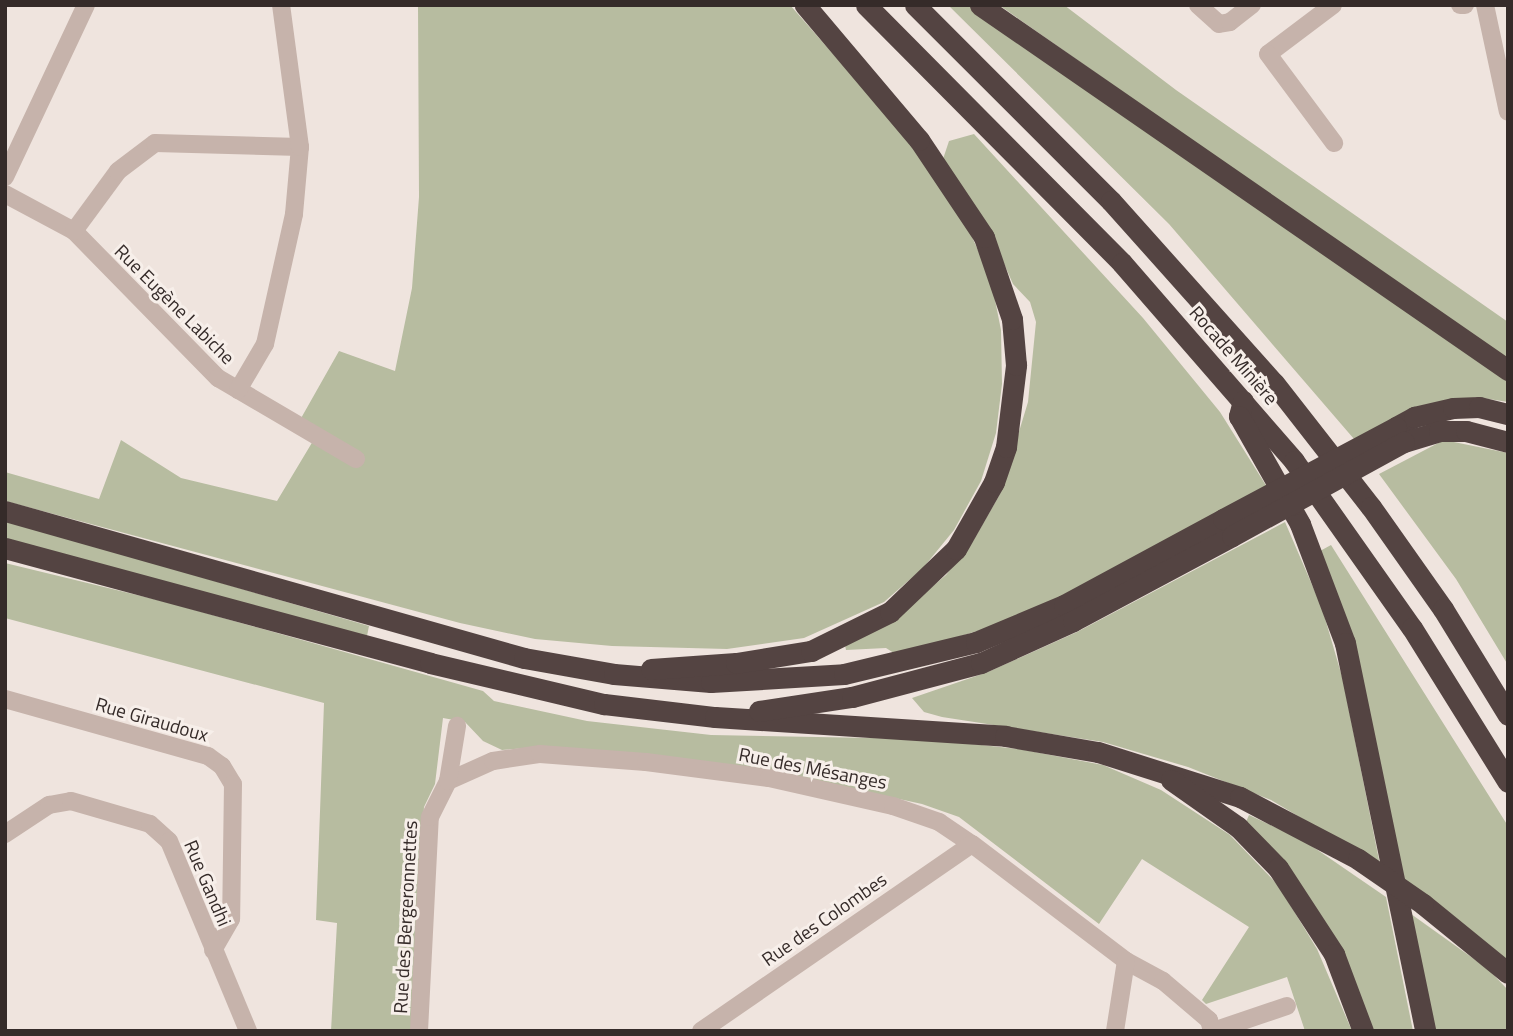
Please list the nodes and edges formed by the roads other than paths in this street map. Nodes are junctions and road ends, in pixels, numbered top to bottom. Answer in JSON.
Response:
{"nodes":[{"id":1,"x":86,"y":5,"type":"edge"},
{"id":2,"x":281,"y":5,"type":"edge"},
{"id":3,"x":805,"y":5,"type":"edge"},
{"id":4,"x":866,"y":5,"type":"edge"},
{"id":5,"x":915,"y":5,"type":"edge"},
{"id":6,"x":980,"y":5,"type":"edge"},
{"id":7,"x":1198,"y":5,"type":"edge"},
{"id":8,"x":1252,"y":5,"type":"edge"},
{"id":9,"x":1333,"y":5,"type":"edge"},
{"id":10,"x":1485,"y":5,"type":"edge"},
{"id":11,"x":1508,"y":112,"type":"edge"},
{"id":12,"x":1334,"y":143,"type":"dead end"},
{"id":13,"x":300,"y":147,"type":"junction"},
{"id":14,"x":5,"y":177,"type":"edge"},
{"id":15,"x":5,"y":194,"type":"edge"},
{"id":16,"x":74,"y":231,"type":"junction"},
{"id":17,"x":1508,"y":370,"type":"edge"},
{"id":18,"x":238,"y":390,"type":"junction"},
{"id":19,"x":1243,"y":401,"type":"junction"},
{"id":20,"x":1508,"y":414,"type":"edge"},
{"id":21,"x":1400,"y":434,"type":"junction"},
{"id":22,"x":1508,"y":442,"type":"edge"},
{"id":23,"x":356,"y":459,"type":"dead end"},
{"id":24,"x":5,"y":511,"type":"edge"},
{"id":25,"x":1227,"y":528,"type":"junction"},
{"id":26,"x":5,"y":548,"type":"edge"},
{"id":27,"x":614,"y":674,"type":"junction"},
{"id":28,"x":5,"y":699,"type":"edge"},
{"id":29,"x":1508,"y":715,"type":"edge"},
{"id":30,"x":715,"y":717,"type":"junction"},
{"id":31,"x":457,"y":726,"type":"dead end"},
{"id":32,"x":1152,"y":767,"type":"junction"},
{"id":33,"x":449,"y":781,"type":"junction"},
{"id":34,"x":1508,"y":782,"type":"edge"},
{"id":35,"x":5,"y":834,"type":"edge"},
{"id":36,"x":972,"y":844,"type":"junction"},
{"id":37,"x":214,"y":950,"type":"junction"},
{"id":38,"x":1126,"y":961,"type":"junction"},
{"id":39,"x":1508,"y":973,"type":"edge"},
{"id":40,"x":1287,"y":1006,"type":"dead end"},
{"id":41,"x":248,"y":1031,"type":"edge"},
{"id":42,"x":419,"y":1031,"type":"edge"},
{"id":43,"x":701,"y":1031,"type":"edge"},
{"id":44,"x":1115,"y":1031,"type":"edge"},
{"id":45,"x":1212,"y":1031,"type":"edge"},
{"id":46,"x":1363,"y":1031,"type":"edge"},
{"id":47,"x":1425,"y":1031,"type":"edge"}],
"edges":[{"from":1,"to":14,"type":"street"},
{"from":2,"to":13,"type":"street"},
{"from":3,"to":27,"type":"highway"},
{"from":4,"to":19,"type":"highway","name":"Rocade Minière"},
{"from":5,"to":29,"type":"highway","name":"Rocade Minière"},
{"from":6,"to":17,"type":"highway"},
{"from":7,"to":8,"type":"street"},
{"from":9,"to":12,"type":"street"},
{"from":10,"to":11,"type":"street"},
{"from":13,"to":16,"type":"street"},
{"from":13,"to":18,"type":"street"},
{"from":15,"to":16,"type":"street","name":"Rue Eugène Labiche"},
{"from":16,"to":18,"type":"street","name":"Rue Eugène Labiche"},
{"from":18,"to":23,"type":"street","name":"Rue Eugène Labiche"},
{"from":19,"to":34,"type":"highway","name":"Rocade Minière"},
{"from":19,"to":47,"type":"highway"},
{"from":20,"to":21,"type":"highway"},
{"from":21,"to":22,"type":"highway"},
{"from":21,"to":25,"type":"highway","bridge":true},
{"from":24,"to":27,"type":"highway"},
{"from":25,"to":27,"type":"highway"},
{"from":25,"to":30,"type":"highway"},
{"from":26,"to":30,"type":"highway"},
{"from":28,"to":37,"type":"street","name":"Rue Giraudoux"},
{"from":30,"to":32,"type":"highway"},
{"from":31,"to":33,"type":"street","name":"Rue des Bergeronnettes"},
{"from":32,"to":39,"type":"highway","bridge":true},
{"from":32,"to":46,"type":"highway"},
{"from":33,"to":36,"type":"street","name":"Rue des Mésanges"},
{"from":33,"to":42,"type":"street","name":"Rue des Bergeronnettes"},
{"from":35,"to":37,"type":"street","name":"Rue Gandhi"},
{"from":36,"to":38,"type":"street","name":"Rue des Mésanges"},
{"from":36,"to":43,"type":"street","name":"Rue des Colombes"},
{"from":37,"to":41,"type":"street","name":"Rue Gandhi"},
{"from":38,"to":44,"type":"street"},
{"from":38,"to":45,"type":"street","name":"Rue des Mésanges"},
{"from":40,"to":45,"type":"street"}]}
